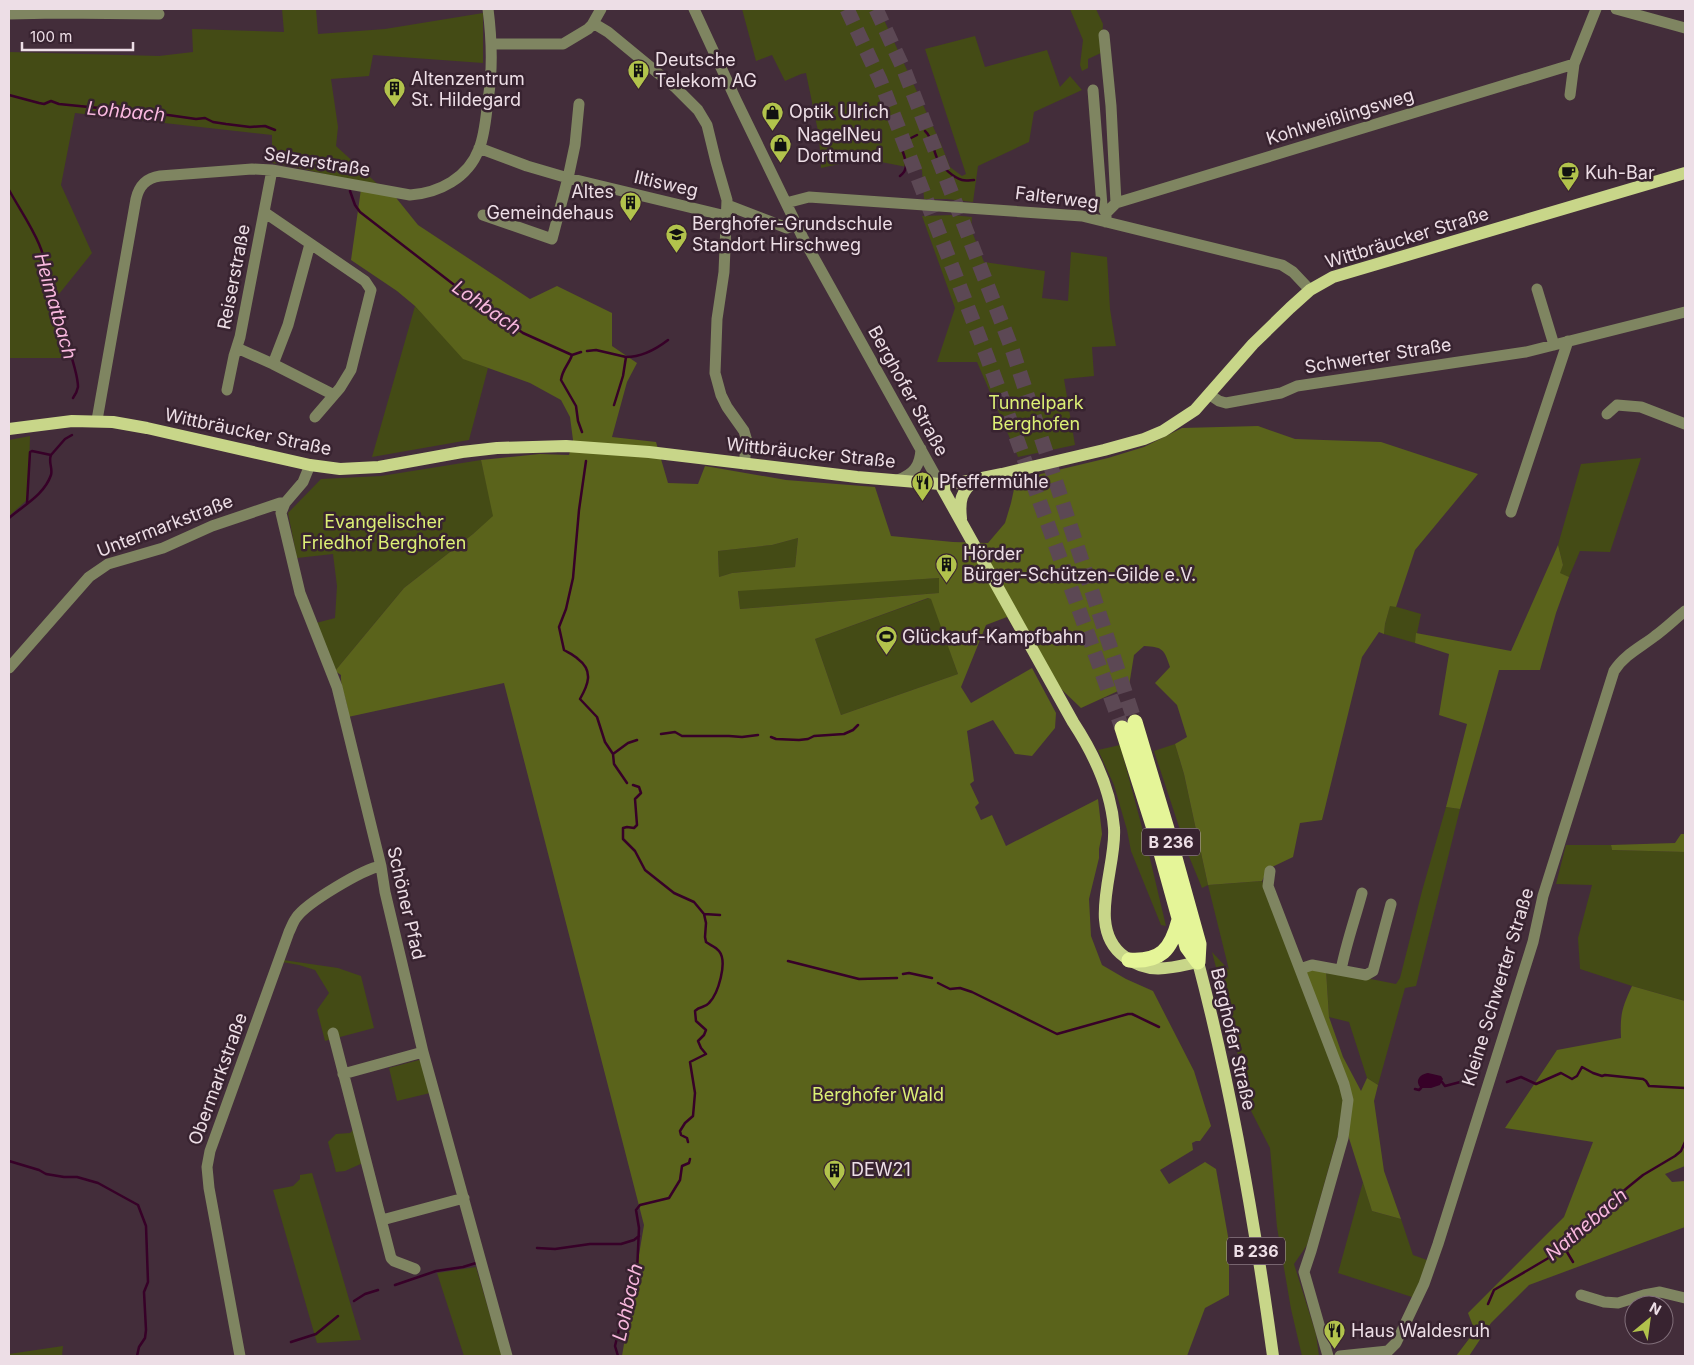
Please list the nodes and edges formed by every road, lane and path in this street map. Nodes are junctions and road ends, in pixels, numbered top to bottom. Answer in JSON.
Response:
{"nodes":[{"id":1,"x":488,"y":9,"type":"edge"},
{"id":2,"x":601,"y":9,"type":"edge"},
{"id":3,"x":694,"y":9,"type":"edge"},
{"id":4,"x":1596,"y":9,"type":"edge"},
{"id":5,"x":1616,"y":9,"type":"edge"},
{"id":6,"x":9,"y":14,"type":"edge"},
{"id":7,"x":158,"y":14,"type":"dead end"},
{"id":8,"x":593,"y":23,"type":"junction"},
{"id":9,"x":1685,"y":28,"type":"edge"},
{"id":10,"x":1104,"y":35,"type":"dead end"},
{"id":11,"x":492,"y":44,"type":"junction"},
{"id":12,"x":1574,"y":64,"type":"junction"},
{"id":13,"x":1093,"y":90,"type":"dead end"},
{"id":14,"x":1570,"y":95,"type":"dead end"},
{"id":15,"x":579,"y":104,"type":"dead end"},
{"id":16,"x":1095,"y":106,"type":"junction"},
{"id":17,"x":1111,"y":106,"type":"junction"},
{"id":18,"x":480,"y":148,"type":"junction"},
{"id":19,"x":1113,"y":155,"type":"junction"},
{"id":20,"x":1099,"y":156,"type":"junction"},
{"id":21,"x":272,"y":170,"type":"junction"},
{"id":22,"x":1685,"y":173,"type":"edge"},
{"id":23,"x":568,"y":178,"type":"junction"},
{"id":24,"x":786,"y":203,"type":"junction"},
{"id":25,"x":1116,"y":203,"type":"junction"},
{"id":26,"x":727,"y":210,"type":"junction"},
{"id":27,"x":264,"y":212,"type":"junction"},
{"id":28,"x":483,"y":215,"type":"dead end"},
{"id":29,"x":1106,"y":217,"type":"junction"},
{"id":30,"x":797,"y":225,"type":"junction"},
{"id":31,"x":310,"y":244,"type":"junction"},
{"id":32,"x":1536,"y":289,"type":"dead end"},
{"id":33,"x":1310,"y":290,"type":"junction"},
{"id":34,"x":1685,"y":312,"type":"edge"},
{"id":35,"x":1568,"y":341,"type":"junction"},
{"id":36,"x":1554,"y":345,"type":"junction"},
{"id":37,"x":237,"y":348,"type":"junction"},
{"id":38,"x":273,"y":364,"type":"junction"},
{"id":39,"x":227,"y":390,"type":"dead end"},
{"id":40,"x":334,"y":395,"type":"junction"},
{"id":41,"x":1210,"y":395,"type":"junction"},
{"id":42,"x":1608,"y":414,"type":"dead end"},
{"id":43,"x":315,"y":417,"type":"dead end"},
{"id":44,"x":97,"y":420,"type":"junction"},
{"id":45,"x":1685,"y":424,"type":"edge"},
{"id":46,"x":9,"y":430,"type":"edge"},
{"id":47,"x":920,"y":449,"type":"junction"},
{"id":48,"x":744,"y":464,"type":"junction"},
{"id":49,"x":310,"y":465,"type":"junction"},
{"id":50,"x":898,"y":480,"type":"junction"},
{"id":51,"x":976,"y":480,"type":"junction"},
{"id":52,"x":940,"y":484,"type":"junction"},
{"id":53,"x":285,"y":503,"type":"junction"},
{"id":54,"x":1511,"y":512,"type":"dead end"},
{"id":55,"x":961,"y":521,"type":"junction"},
{"id":56,"x":1685,"y":611,"type":"edge"},
{"id":57,"x":9,"y":668,"type":"edge"},
{"id":58,"x":381,"y":866,"type":"junction"},
{"id":59,"x":1270,"y":871,"type":"dead end"},
{"id":60,"x":1362,"y":894,"type":"dead end"},
{"id":61,"x":1391,"y":904,"type":"dead end"},
{"id":62,"x":1179,"y":920,"type":"junction"},
{"id":63,"x":1129,"y":960,"type":"junction"},
{"id":64,"x":1198,"y":962,"type":"junction"},
{"id":65,"x":1300,"y":969,"type":"junction"},
{"id":66,"x":1341,"y":970,"type":"junction"},
{"id":67,"x":333,"y":1033,"type":"dead end"},
{"id":68,"x":423,"y":1052,"type":"junction"},
{"id":69,"x":343,"y":1074,"type":"junction"},
{"id":70,"x":464,"y":1198,"type":"junction"},
{"id":71,"x":382,"y":1220,"type":"junction"},
{"id":72,"x":415,"y":1269,"type":"dead end"},
{"id":73,"x":1581,"y":1295,"type":"dead end"},
{"id":74,"x":1685,"y":1298,"type":"edge"},
{"id":75,"x":240,"y":1356,"type":"edge"},
{"id":76,"x":507,"y":1356,"type":"edge"},
{"id":77,"x":1273,"y":1356,"type":"edge"},
{"id":78,"x":1328,"y":1356,"type":"edge"},
{"id":79,"x":1340,"y":1356,"type":"edge"}],
"edges":[{"from":1,"to":11,"type":"street","name":"Selzerstraße"},
{"from":2,"to":8,"type":"street"},
{"from":3,"to":24,"type":"street","name":"Berghofer Straße"},
{"from":4,"to":12,"type":"street"},
{"from":5,"to":9,"type":"street"},
{"from":6,"to":7,"type":"street"},
{"from":8,"to":11,"type":"street"},
{"from":8,"to":26,"type":"street"},
{"from":10,"to":17,"type":"street"},
{"from":11,"to":18,"type":"street","name":"Selzerstraße"},
{"from":12,"to":14,"type":"street"},
{"from":12,"to":25,"type":"street","name":"Kohlweißlingsweg"},
{"from":13,"to":16,"type":"street"},
{"from":15,"to":23,"type":"street"},
{"from":16,"to":17,"type":"street"},
{"from":16,"to":20,"type":"street"},
{"from":17,"to":19,"type":"street"},
{"from":18,"to":21,"type":"street","name":"Selzerstraße"},
{"from":18,"to":23,"type":"street","name":"Iltisweg"},
{"from":19,"to":20,"type":"street"},
{"from":19,"to":25,"type":"street"},
{"from":20,"to":29,"type":"street"},
{"from":21,"to":27,"type":"street","name":"Reiserstraße"},
{"from":21,"to":44,"type":"street","name":"Selzerstraße"},
{"from":22,"to":33,"type":"main road","name":"Wittbräucker Straße"},
{"from":23,"to":26,"type":"street","name":"Iltisweg"},
{"from":23,"to":28,"type":"street"},
{"from":24,"to":29,"type":"street","name":"Falterweg"},
{"from":24,"to":30,"type":"street","name":"Berghofer Straße"},
{"from":25,"to":29,"type":"street"},
{"from":26,"to":30,"type":"street","name":"Iltisweg"},
{"from":26,"to":48,"type":"street"},
{"from":27,"to":31,"type":"street"},
{"from":27,"to":37,"type":"street","name":"Reiserstraße"},
{"from":29,"to":33,"type":"street","name":"Falterweg"},
{"from":30,"to":47,"type":"street","name":"Berghofer Straße"},
{"from":31,"to":38,"type":"street"},
{"from":31,"to":40,"type":"street"},
{"from":32,"to":36,"type":"street"},
{"from":33,"to":41,"type":"main road","name":"Wittbräucker Straße"},
{"from":34,"to":35,"type":"street","name":"Schwerter Straße"},
{"from":35,"to":36,"type":"street","name":"Schwerter Straße"},
{"from":35,"to":54,"type":"street"},
{"from":36,"to":41,"type":"street","name":"Schwerter Straße"},
{"from":37,"to":38,"type":"street"},
{"from":37,"to":39,"type":"street","name":"Reiserstraße"},
{"from":38,"to":40,"type":"street"},
{"from":40,"to":43,"type":"street"},
{"from":41,"to":51,"type":"main road","name":"Wittbräucker Straße"},
{"from":42,"to":45,"type":"street"},
{"from":44,"to":46,"type":"main road","name":"Wittbräucker Straße"},
{"from":44,"to":49,"type":"main road","name":"Wittbräucker Straße"},
{"from":47,"to":50,"type":"street"},
{"from":47,"to":52,"type":"street","name":"Berghofer Straße"},
{"from":48,"to":49,"type":"main road","name":"Wittbräucker Straße"},
{"from":48,"to":50,"type":"main road","name":"Wittbräucker Straße"},
{"from":49,"to":53,"type":"street"},
{"from":50,"to":52,"type":"main road","name":"Wittbräucker Straße"},
{"from":51,"to":52,"type":"main road","name":"Wittbräucker Straße"},
{"from":51,"to":55,"type":"main road"},
{"from":52,"to":55,"type":"main road","name":"Berghofer Straße"},
{"from":53,"to":57,"type":"street","name":"Untermarkstraße"},
{"from":53,"to":58,"type":"street","name":"Schöner Pfad"},
{"from":55,"to":63,"type":"main road","name":"Berghofer Straße"},
{"from":56,"to":79,"type":"street","name":"Kleine Schwerter Straße"},
{"from":58,"to":68,"type":"street","name":"Schöner Pfad"},
{"from":58,"to":75,"type":"street","name":"Obermarkstraße"},
{"from":59,"to":65,"type":"street"},
{"from":60,"to":66,"type":"street"},
{"from":61,"to":66,"type":"street"},
{"from":62,"to":63,"type":"highway"},
{"from":62,"to":64,"type":"highway","number":"B 236"},
{"from":62,"to":64,"type":"highway","number":"B 236"},
{"from":63,"to":64,"type":"main road","name":"Berghofer Straße"},
{"from":64,"to":77,"type":"main road","name":"Berghofer Straße","number":"B 236"},
{"from":65,"to":66,"type":"street"},
{"from":65,"to":78,"type":"street"},
{"from":67,"to":69,"type":"street"},
{"from":68,"to":69,"type":"street"},
{"from":68,"to":70,"type":"street","name":"Schöner Pfad"},
{"from":69,"to":71,"type":"street"},
{"from":70,"to":71,"type":"street"},
{"from":70,"to":76,"type":"street","name":"Schöner Pfad"},
{"from":71,"to":72,"type":"street"},
{"from":73,"to":74,"type":"street"}]}
